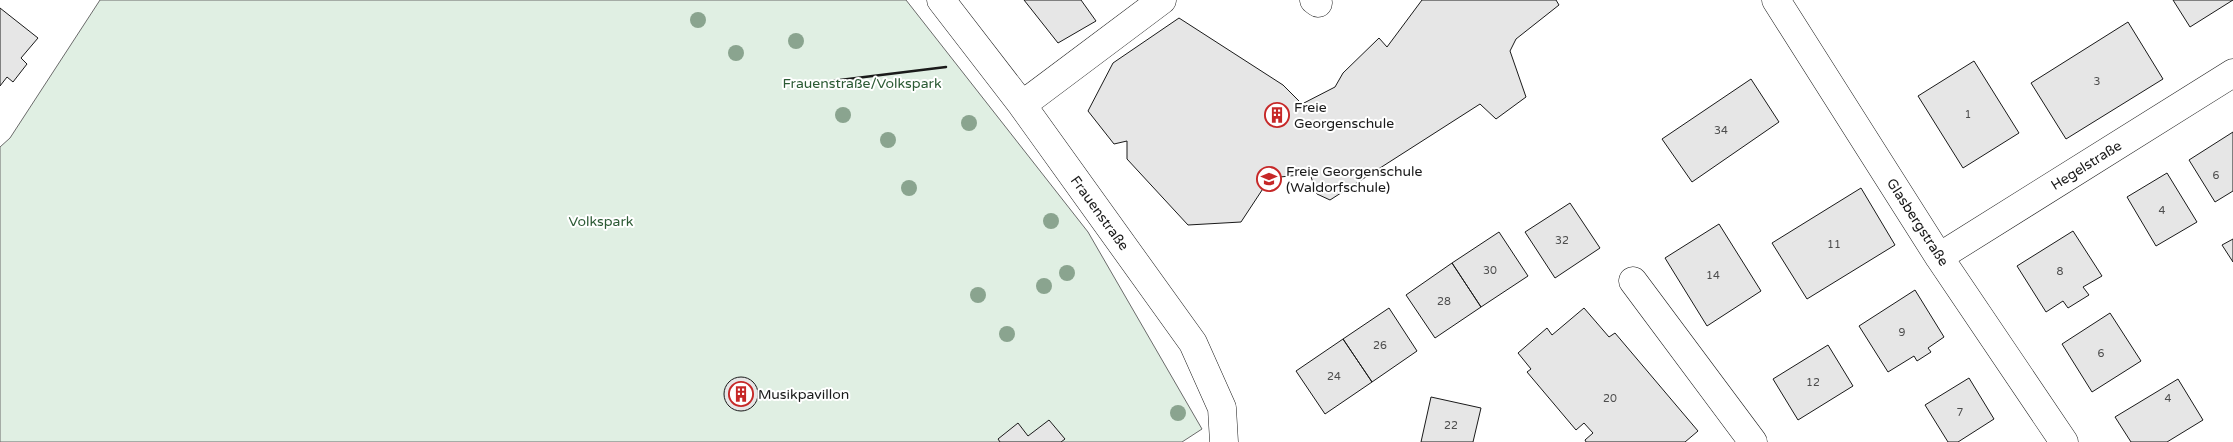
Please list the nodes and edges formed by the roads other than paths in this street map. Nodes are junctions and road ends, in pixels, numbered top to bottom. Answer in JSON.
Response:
{"nodes":[{"id":1,"x":941,"y":0,"type":"edge"},
{"id":2,"x":1162,"y":0,"type":"edge"},
{"id":3,"x":1776,"y":0,"type":"edge"},
{"id":4,"x":2230,"y":84,"type":"edge"},
{"id":5,"x":1022,"y":105,"type":"junction"},
{"id":6,"x":1939,"y":257,"type":"junction"},
{"id":7,"x":1633,"y":282,"type":"dead end"},
{"id":8,"x":1224,"y":442,"type":"edge"},
{"id":9,"x":1753,"y":442,"type":"edge"},
{"id":10,"x":2064,"y":442,"type":"edge"}],
"edges":[{"from":1,"to":5,"type":"street","name":"Frauenstraße"},
{"from":2,"to":5,"type":"street"},
{"from":3,"to":6,"type":"street","name":"Glasbergstraße"},
{"from":4,"to":6,"type":"street","name":"Hegelstraße"},
{"from":5,"to":8,"type":"street","name":"Frauenstraße"},
{"from":6,"to":10,"type":"street","name":"Glasbergstraße"},
{"from":7,"to":9,"type":"street"}]}
